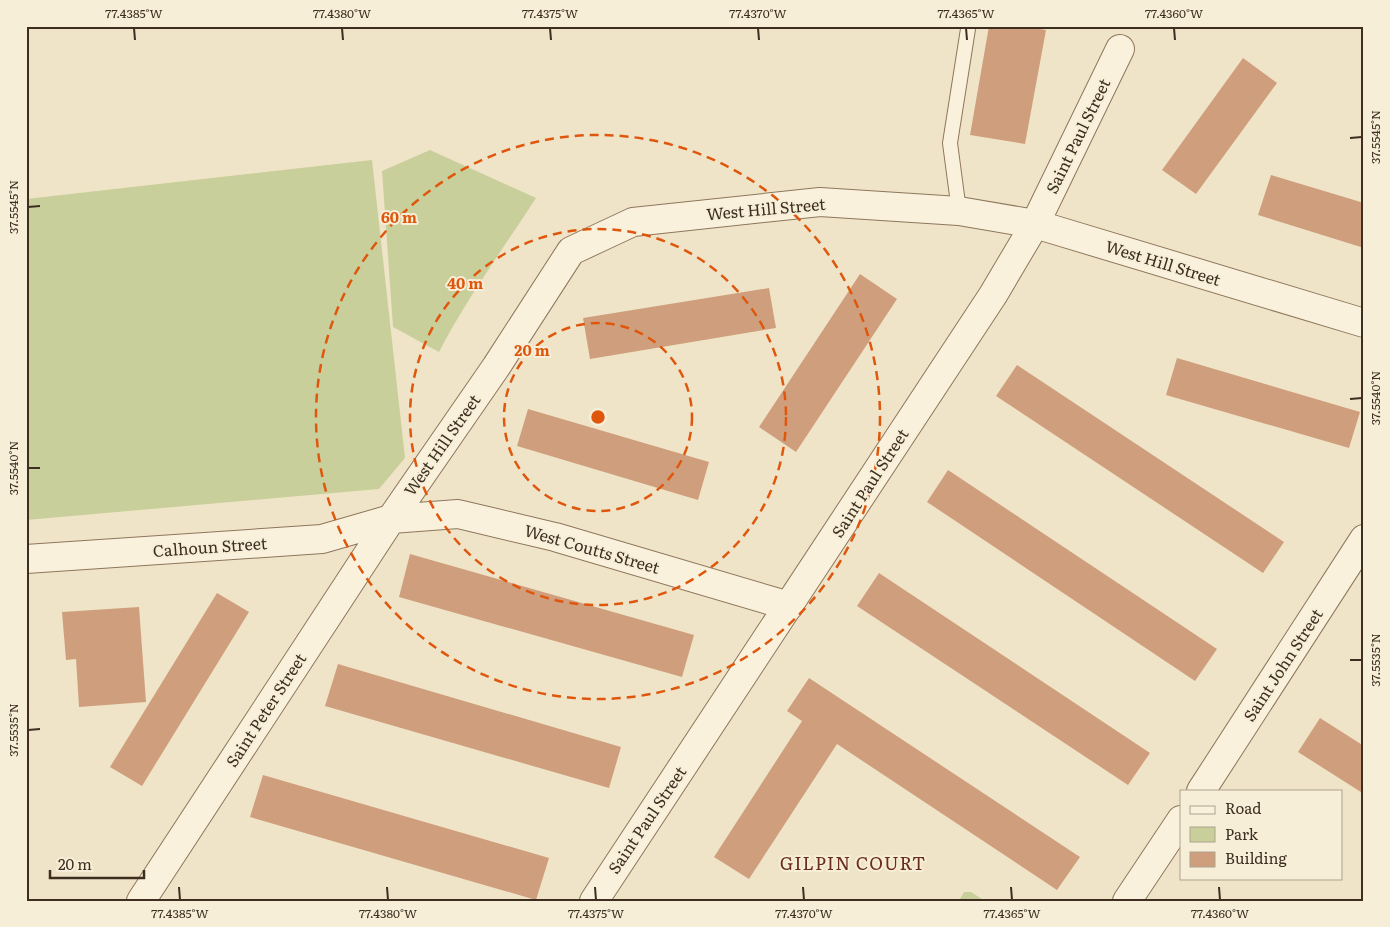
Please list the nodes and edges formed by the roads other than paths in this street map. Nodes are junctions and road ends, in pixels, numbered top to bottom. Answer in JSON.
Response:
{"nodes":[{"id":1,"x":968,"y":29,"type":"dead end"},
{"id":2,"x":1120,"y":50,"type":"dead end"},
{"id":3,"x":959,"y":211,"type":"junction"},
{"id":4,"x":1035,"y":224,"type":"junction"},
{"id":5,"x":1364,"y":322,"type":"edge"},
{"id":6,"x":391,"y":519,"type":"junction"},
{"id":7,"x":1364,"y":539,"type":"edge"},
{"id":8,"x":26,"y":559,"type":"edge"},
{"id":9,"x":789,"y":606,"type":"junction"},
{"id":10,"x":1202,"y":790,"type":"edge"},
{"id":11,"x":1180,"y":822,"type":"edge"},
{"id":12,"x":141,"y":901,"type":"edge"},
{"id":13,"x":594,"y":901,"type":"edge"},
{"id":14,"x":1127,"y":901,"type":"edge"}],
"edges":[{"from":1,"to":3,"type":"lane"},
{"from":2,"to":4,"type":"street","name":"Saint Paul Street"},
{"from":3,"to":4,"type":"street","name":"West Hill Street"},
{"from":3,"to":6,"type":"street","name":"West Hill Street"},
{"from":4,"to":5,"type":"street","name":"West Hill Street"},
{"from":4,"to":9,"type":"street","name":"Saint Paul Street"},
{"from":6,"to":8,"type":"street","name":"Calhoun Street"},
{"from":6,"to":9,"type":"street","name":"West Coutts Street"},
{"from":6,"to":12,"type":"street","name":"Saint Peter Street"},
{"from":7,"to":10,"type":"street","name":"Saint John Street"},
{"from":9,"to":13,"type":"street","name":"Saint Paul Street"},
{"from":11,"to":14,"type":"street"}]}
